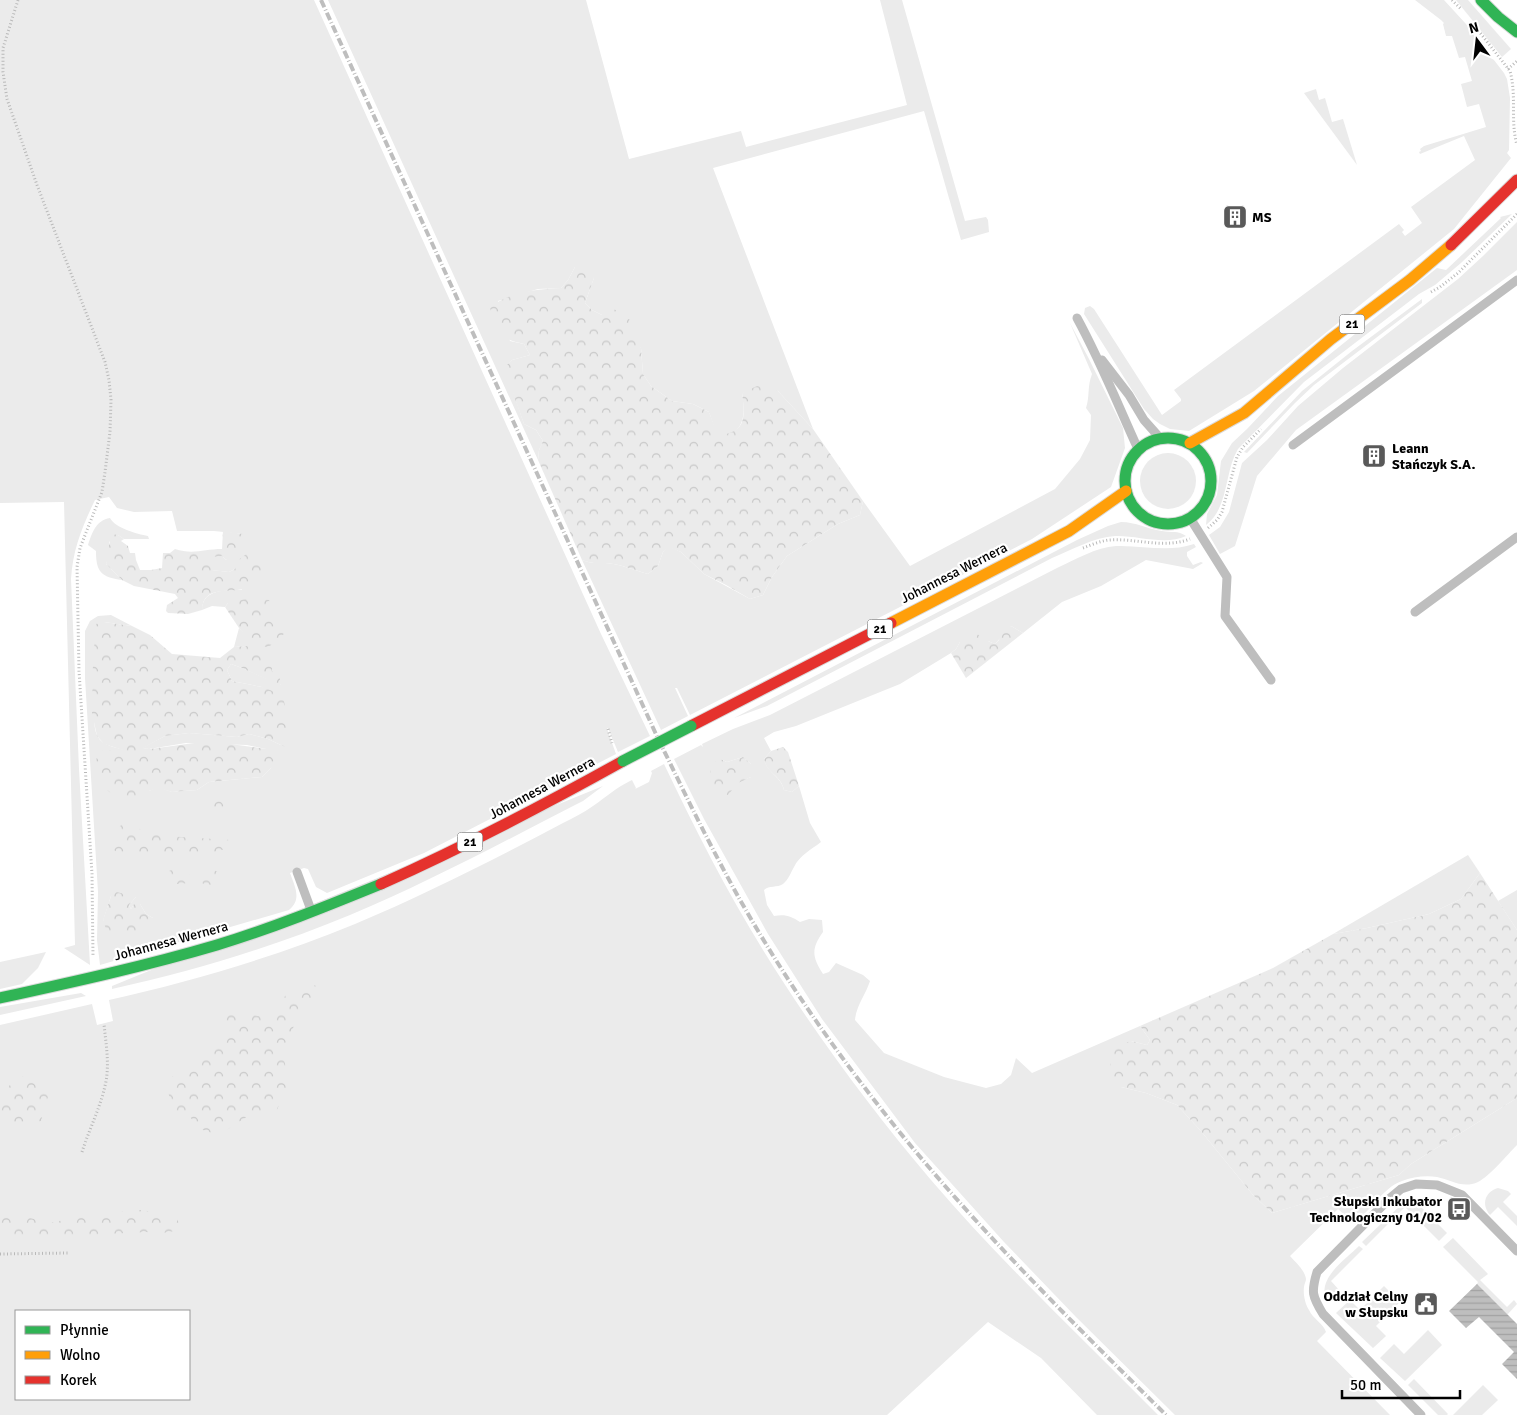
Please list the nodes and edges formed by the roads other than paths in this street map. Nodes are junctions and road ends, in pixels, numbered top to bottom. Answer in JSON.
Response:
{"nodes":[{"id":1,"x":1481,"y":0,"type":"edge"},
{"id":2,"x":1515,"y":36,"type":"edge"},
{"id":3,"x":1506,"y":176,"type":"dead end"},
{"id":4,"x":1517,"y":180,"type":"edge"},
{"id":5,"x":1460,"y":236,"type":"junction"},
{"id":6,"x":1517,"y":280,"type":"edge"},
{"id":7,"x":1077,"y":318,"type":"dead end"},
{"id":8,"x":1094,"y":350,"type":"junction"},
{"id":9,"x":1244,"y":413,"type":"junction"},
{"id":10,"x":1228,"y":434,"type":"dead end"},
{"id":11,"x":1160,"y":438,"type":"junction"},
{"id":12,"x":1190,"y":443,"type":"junction"},
{"id":13,"x":1293,"y":445,"type":"dead end"},
{"id":14,"x":1138,"y":449,"type":"junction"},
{"id":15,"x":1126,"y":491,"type":"junction"},
{"id":16,"x":1190,"y":518,"type":"junction"},
{"id":17,"x":1106,"y":519,"type":"dead end"},
{"id":18,"x":1068,"y":531,"type":"junction"},
{"id":19,"x":1517,"y":537,"type":"edge"},
{"id":20,"x":1415,"y":612,"type":"dead end"},
{"id":21,"x":1271,"y":680,"type":"dead end"},
{"id":22,"x":297,"y":872,"type":"dead end"},
{"id":23,"x":312,"y":912,"type":"junction"},
{"id":24,"x":0,"y":998,"type":"edge"},
{"id":25,"x":1517,"y":1251,"type":"edge"},
{"id":26,"x":1421,"y":1415,"type":"edge"}],
"edges":[{"from":1,"to":2,"type":"main road"},
{"from":3,"to":5,"type":"main road","number":"21"},
{"from":4,"to":5,"type":"main road","number":"21"},
{"from":5,"to":9,"type":"main road","number":"21"},
{"from":6,"to":13,"type":"lane"},
{"from":7,"to":8,"type":"lane"},
{"from":8,"to":11,"type":"lane"},
{"from":8,"to":14,"type":"lane"},
{"from":9,"to":10,"type":"main road","number":"21"},
{"from":9,"to":12,"type":"main road","number":"21"},
{"from":11,"to":12,"type":"main road"},
{"from":11,"to":14,"type":"main road"},
{"from":12,"to":16,"type":"main road"},
{"from":14,"to":15,"type":"main road"},
{"from":15,"to":16,"type":"main road"},
{"from":15,"to":18,"type":"main road","name":"Johannesa Wernera","number":"21"},
{"from":16,"to":21,"type":"lane"},
{"from":17,"to":18,"type":"main road","name":"Johannesa Wernera","number":"21"},
{"from":18,"to":23,"type":"main road","name":"Johannesa Wernera","number":"21","bridge":true},
{"from":19,"to":20,"type":"lane"},
{"from":22,"to":23,"type":"lane"},
{"from":23,"to":24,"type":"main road","name":"Johannesa Wernera","number":"21"},
{"from":25,"to":26,"type":"lane"}]}
